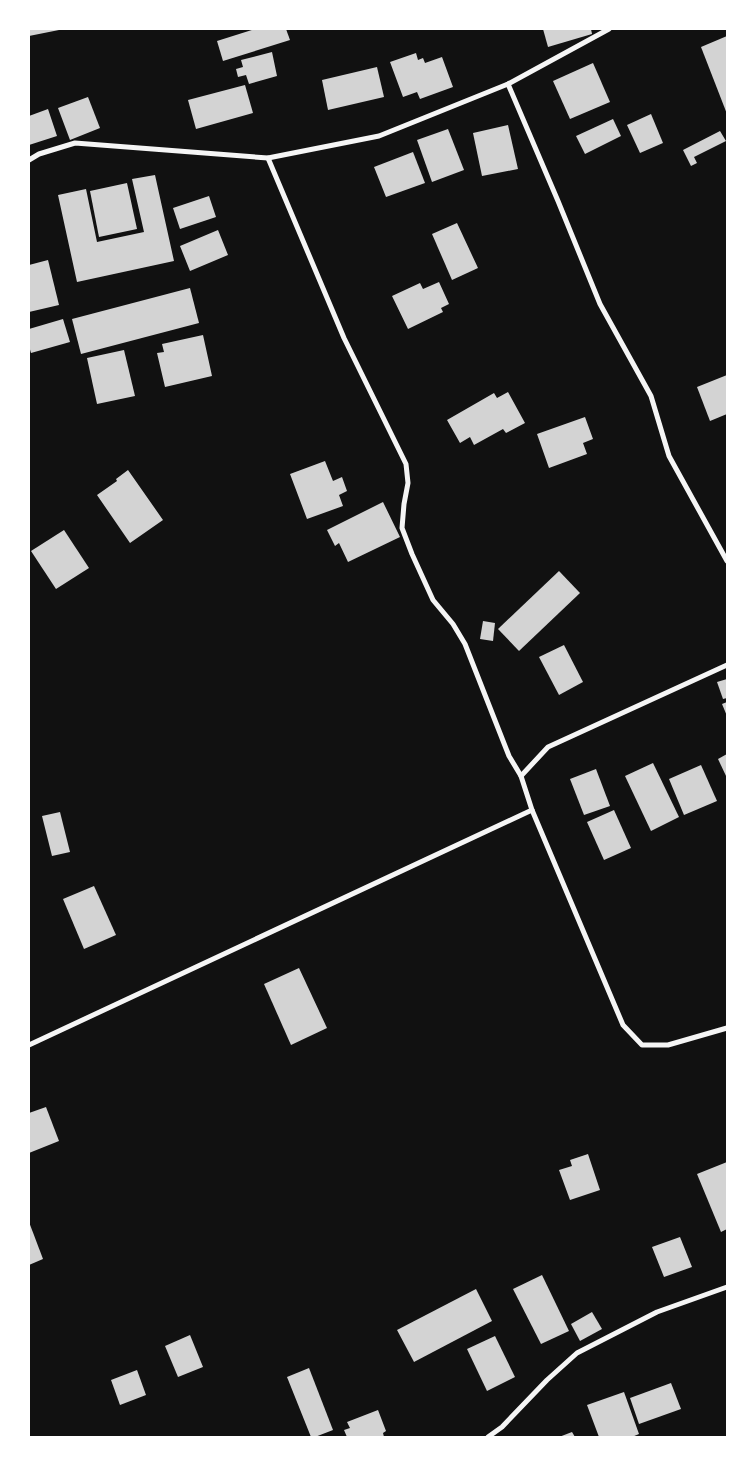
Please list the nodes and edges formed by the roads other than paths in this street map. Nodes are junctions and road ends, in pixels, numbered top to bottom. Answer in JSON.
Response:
{"nodes":[{"id":1,"x":609,"y":29,"type":"edge"},
{"id":2,"x":508,"y":84,"type":"junction"},
{"id":3,"x":268,"y":158,"type":"junction"},
{"id":4,"x":29,"y":160,"type":"edge"},
{"id":5,"x":727,"y":561,"type":"edge"},
{"id":6,"x":727,"y":665,"type":"edge"},
{"id":7,"x":521,"y":776,"type":"junction"},
{"id":8,"x":532,"y":810,"type":"junction"},
{"id":9,"x":727,"y":1028,"type":"edge"},
{"id":10,"x":29,"y":1045,"type":"edge"},
{"id":11,"x":727,"y":1287,"type":"edge"},
{"id":12,"x":488,"y":1437,"type":"edge"}],
"edges":[{"from":1,"to":2,"type":"street"},
{"from":2,"to":3,"type":"street"},
{"from":2,"to":5,"type":"street"},
{"from":3,"to":4,"type":"street"},
{"from":3,"to":7,"type":"street"},
{"from":6,"to":7,"type":"street"},
{"from":7,"to":8,"type":"street"},
{"from":8,"to":9,"type":"street"},
{"from":8,"to":10,"type":"street"},
{"from":11,"to":12,"type":"street"}]}
